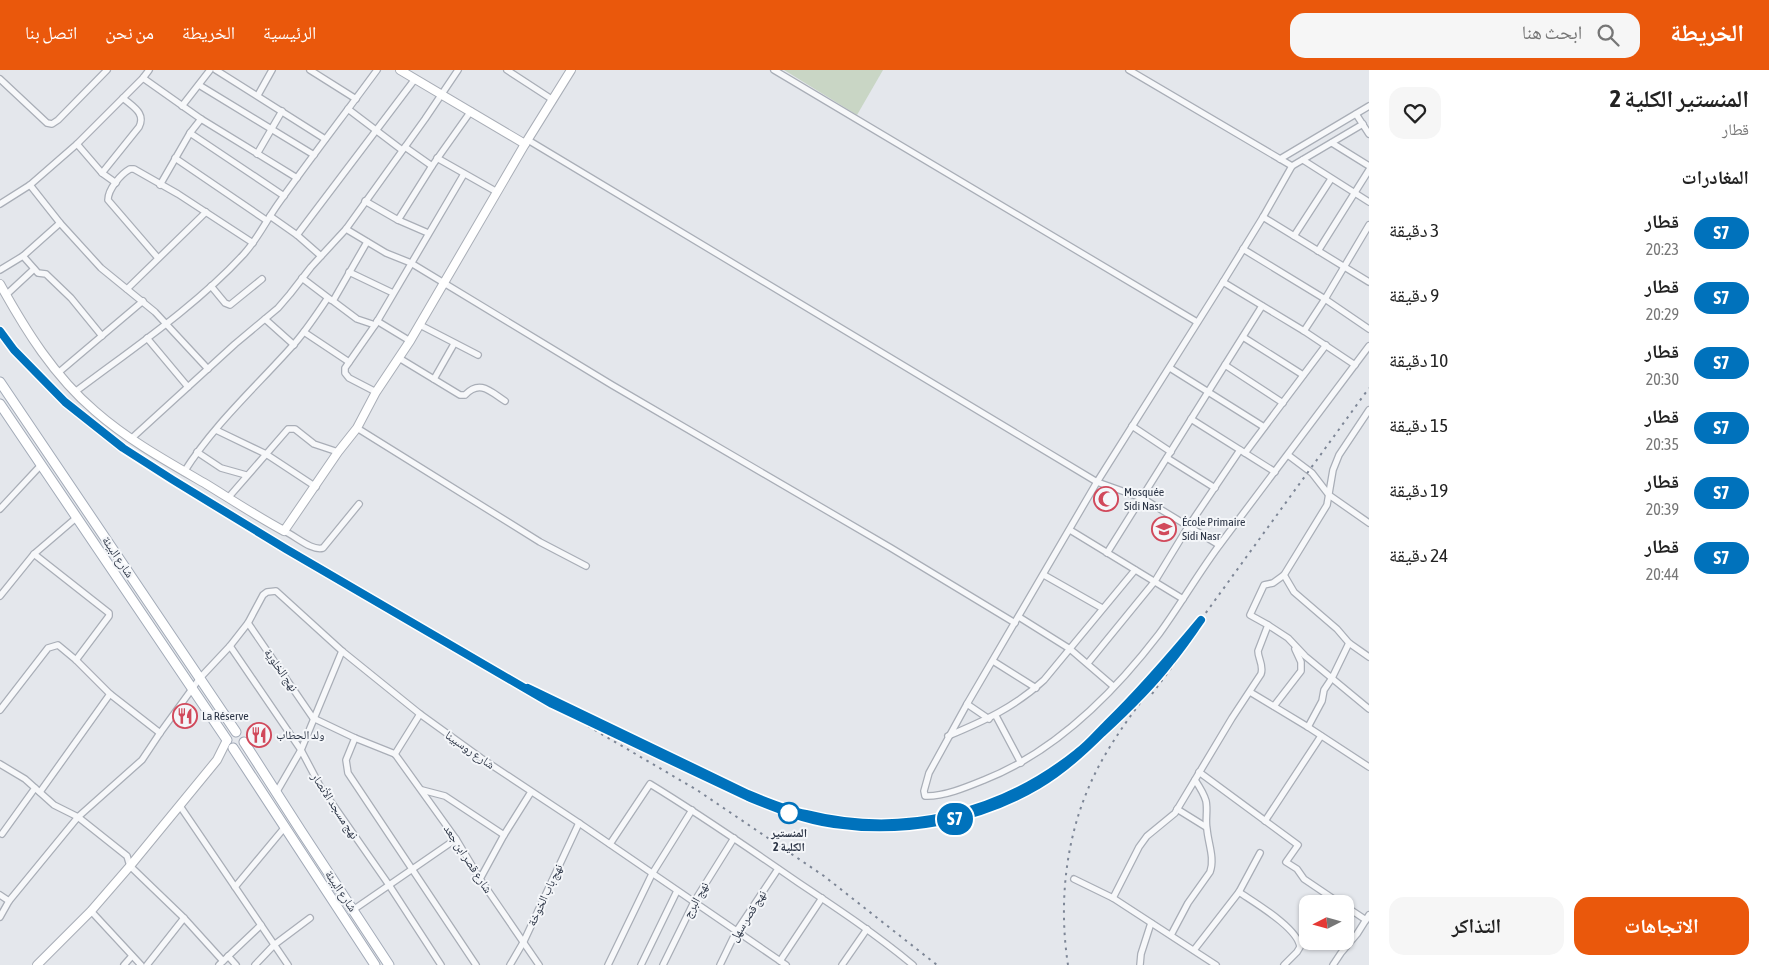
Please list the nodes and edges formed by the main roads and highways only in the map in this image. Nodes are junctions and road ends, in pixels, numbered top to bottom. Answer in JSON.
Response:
{"nodes":[{"id":1,"x":0,"y":382,"type":"edge"},
{"id":2,"x":0,"y":404,"type":"edge"},
{"id":3,"x":236,"y":732,"type":"junction"},
{"id":4,"x":227,"y":740,"type":"junction"},
{"id":5,"x":244,"y":742,"type":"junction"},
{"id":6,"x":233,"y":748,"type":"junction"},
{"id":7,"x":375,"y":965,"type":"edge"},
{"id":8,"x":390,"y":965,"type":"edge"}],
"edges":[{"from":1,"to":3,"type":"main road","name":"شارع البيئة"},
{"from":2,"to":4,"type":"main road","name":"شارع البيئة"},
{"from":3,"to":4,"type":"main road"},
{"from":3,"to":5,"type":"main road","name":"شارع البيئة"},
{"from":4,"to":6,"type":"main road","name":"شارع البيئة"},
{"from":5,"to":6,"type":"main road"},
{"from":5,"to":8,"type":"main road","name":"شارع البيئة"},
{"from":6,"to":7,"type":"main road","name":"شارع البيئة"}]}
